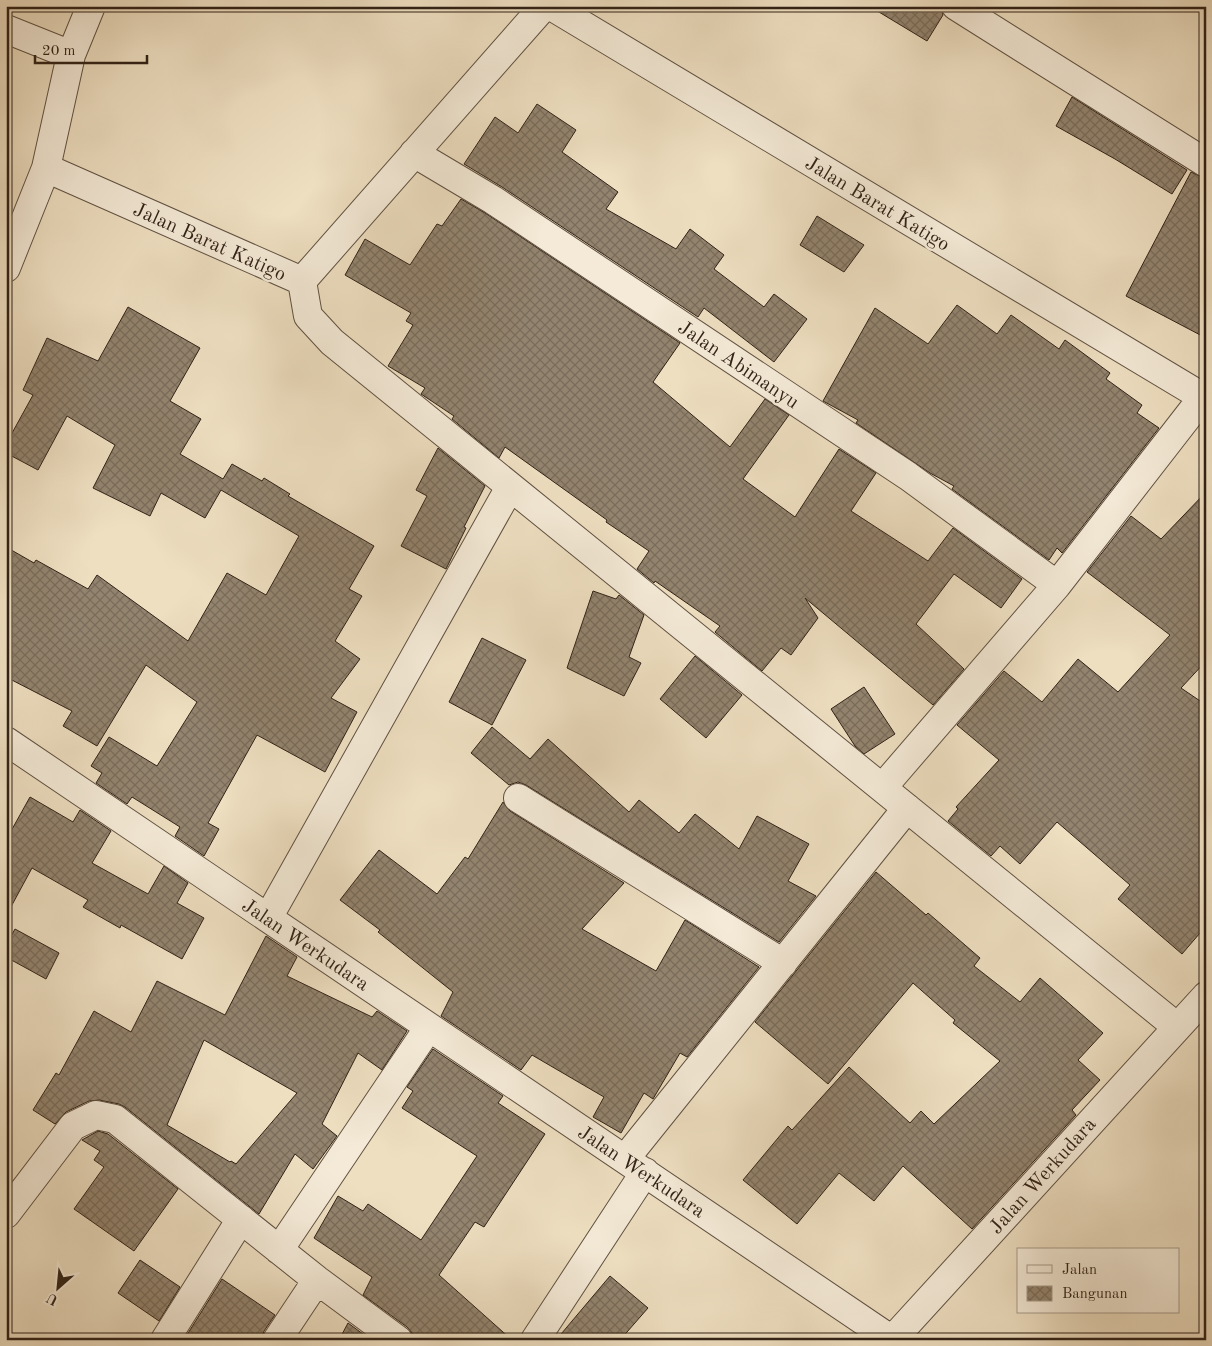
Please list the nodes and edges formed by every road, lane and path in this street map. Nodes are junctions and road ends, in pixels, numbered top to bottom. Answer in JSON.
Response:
{"nodes":[{"id":1,"x":92,"y":6,"type":"edge"},
{"id":2,"x":544,"y":6,"type":"edge"},
{"id":3,"x":551,"y":6,"type":"edge"},
{"id":4,"x":956,"y":6,"type":"edge"},
{"id":5,"x":6,"y":29,"type":"edge"},
{"id":6,"x":71,"y":55,"type":"junction"},
{"id":7,"x":414,"y":153,"type":"junction"},
{"id":8,"x":1206,"y":163,"type":"edge"},
{"id":9,"x":46,"y":168,"type":"junction"},
{"id":10,"x":6,"y":268,"type":"edge"},
{"id":11,"x":302,"y":282,"type":"junction"},
{"id":12,"x":1204,"y":398,"type":"edge"},
{"id":13,"x":510,"y":487,"type":"junction"},
{"id":14,"x":1057,"y":585,"type":"junction"},
{"id":15,"x":6,"y":741,"type":"edge"},
{"id":16,"x":882,"y":788,"type":"junction"},
{"id":17,"x":518,"y":798,"type":"dead end"},
{"id":18,"x":907,"y":808,"type":"junction"},
{"id":19,"x":268,"y":918,"type":"junction"},
{"id":20,"x":783,"y":963,"type":"junction"},
{"id":21,"x":1206,"y":996,"type":"edge"},
{"id":22,"x":429,"y":1027,"type":"junction"},
{"id":23,"x":1177,"y":1027,"type":"junction"},
{"id":24,"x":635,"y":1166,"type":"junction"},
{"id":25,"x":6,"y":1214,"type":"edge"},
{"id":26,"x":241,"y":1220,"type":"junction"},
{"id":27,"x":279,"y":1250,"type":"junction"},
{"id":28,"x":317,"y":1280,"type":"junction"},
{"id":29,"x":165,"y":1340,"type":"edge"},
{"id":30,"x":277,"y":1340,"type":"edge"},
{"id":31,"x":398,"y":1340,"type":"edge"},
{"id":32,"x":535,"y":1340,"type":"edge"},
{"id":33,"x":892,"y":1340,"type":"edge"}],
"edges":[{"from":1,"to":6,"type":"street"},
{"from":2,"to":7,"type":"street","name":"Jalan Barat Katigo"},
{"from":3,"to":12,"type":"street","name":"Jalan Barat Katigo"},
{"from":4,"to":8,"type":"street"},
{"from":5,"to":6,"type":"street"},
{"from":6,"to":9,"type":"street"},
{"from":7,"to":11,"type":"street","name":"Jalan Barat Katigo"},
{"from":7,"to":14,"type":"street","name":"Jalan Abimanyu"},
{"from":9,"to":10,"type":"street"},
{"from":9,"to":11,"type":"street","name":"Jalan Barat Katigo"},
{"from":11,"to":13,"type":"street"},
{"from":12,"to":14,"type":"street"},
{"from":13,"to":16,"type":"street"},
{"from":13,"to":19,"type":"street"},
{"from":14,"to":16,"type":"street"},
{"from":15,"to":19,"type":"street","name":"Jalan Werkudara"},
{"from":16,"to":18,"type":"street"},
{"from":17,"to":20,"type":"street"},
{"from":18,"to":20,"type":"street"},
{"from":18,"to":23,"type":"street"},
{"from":19,"to":22,"type":"street","name":"Jalan Werkudara"},
{"from":20,"to":24,"type":"street"},
{"from":21,"to":23,"type":"street","name":"Jalan Werkudara"},
{"from":22,"to":24,"type":"street","name":"Jalan Werkudara"},
{"from":22,"to":27,"type":"street"},
{"from":23,"to":33,"type":"street","name":"Jalan Werkudara"},
{"from":24,"to":32,"type":"street"},
{"from":24,"to":33,"type":"street","name":"Jalan Werkudara"},
{"from":25,"to":26,"type":"street"},
{"from":26,"to":27,"type":"street"},
{"from":26,"to":29,"type":"street"},
{"from":27,"to":28,"type":"street"},
{"from":28,"to":30,"type":"street"},
{"from":28,"to":31,"type":"street"}]}
